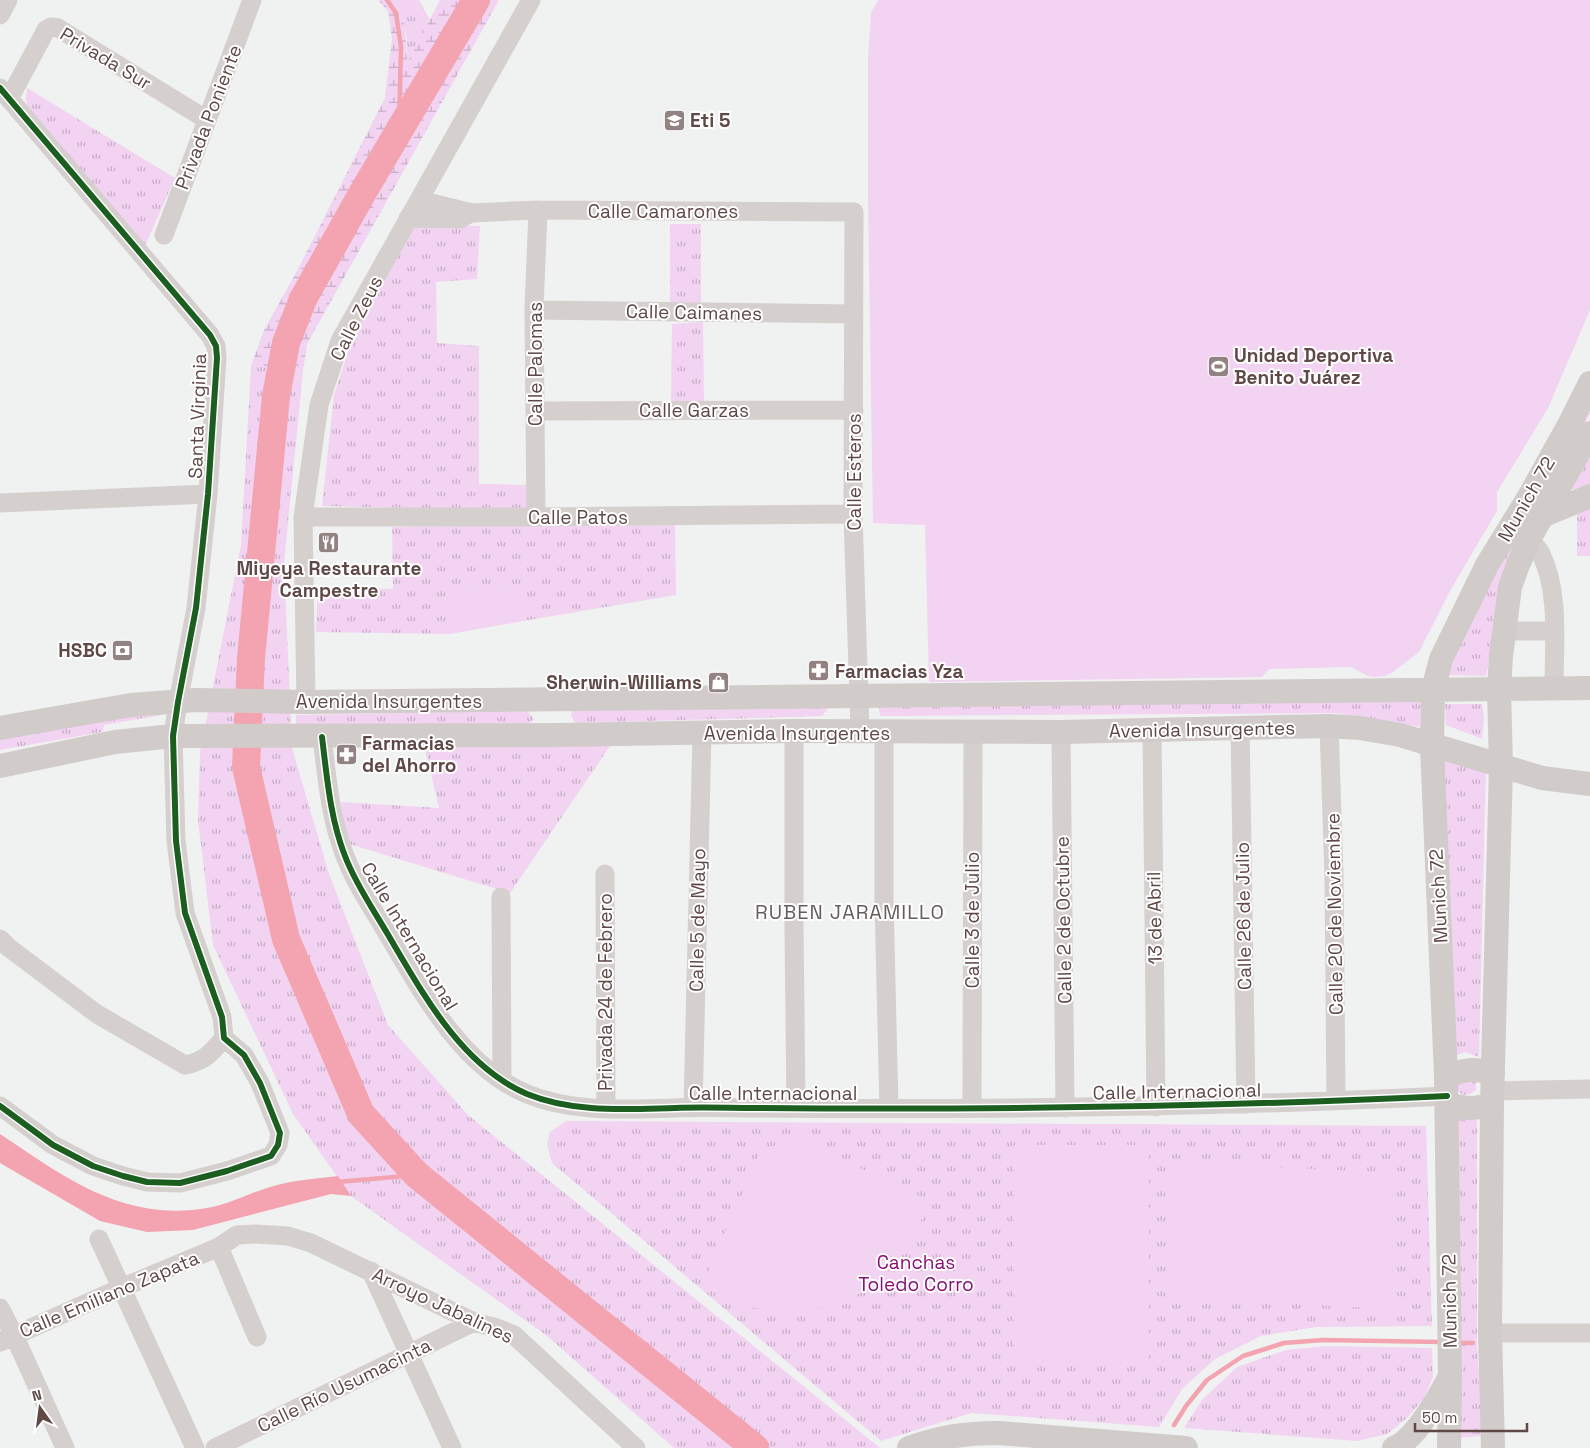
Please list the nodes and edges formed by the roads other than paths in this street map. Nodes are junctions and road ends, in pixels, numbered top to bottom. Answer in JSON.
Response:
{"nodes":[{"id":1,"x":8,"y":0,"type":"edge"},
{"id":2,"x":531,"y":0,"type":"edge"},
{"id":3,"x":249,"y":1,"type":"edge"},
{"id":4,"x":0,"y":15,"type":"edge"},
{"id":5,"x":5,"y":93,"type":"edge"},
{"id":6,"x":207,"y":120,"type":"junction"},
{"id":7,"x":419,"y":200,"type":"junction"},
{"id":8,"x":538,"y":210,"type":"junction"},
{"id":9,"x":854,"y":212,"type":"joint"},
{"id":10,"x":472,"y":213,"type":"junction"},
{"id":11,"x":408,"y":218,"type":"junction"},
{"id":12,"x":164,"y":235,"type":"dead end"},
{"id":13,"x":534,"y":310,"type":"junction"},
{"id":14,"x":854,"y":314,"type":"junction"},
{"id":15,"x":1590,"y":383,"type":"edge"},
{"id":16,"x":854,"y":410,"type":"junction"},
{"id":17,"x":535,"y":411,"type":"junction"},
{"id":18,"x":1590,"y":434,"type":"edge"},
{"id":19,"x":208,"y":494,"type":"junction"},
{"id":20,"x":1590,"y":496,"type":"edge"},
{"id":21,"x":0,"y":503,"type":"edge"},
{"id":22,"x":854,"y":514,"type":"junction"},
{"id":23,"x":1542,"y":516,"type":"junction"},
{"id":24,"x":303,"y":517,"type":"junction"},
{"id":25,"x":536,"y":517,"type":"junction"},
{"id":26,"x":1529,"y":539,"type":"junction"},
{"id":27,"x":1504,"y":632,"type":"junction"},
{"id":28,"x":1554,"y":632,"type":"junction"},
{"id":29,"x":1554,"y":688,"type":"junction"},
{"id":30,"x":1590,"y":688,"type":"edge"},
{"id":31,"x":1499,"y":689,"type":"junction"},
{"id":32,"x":1433,"y":690,"type":"junction"},
{"id":33,"x":859,"y":696,"type":"junction"},
{"id":34,"x":559,"y":699,"type":"junction"},
{"id":35,"x":187,"y":701,"type":"junction"},
{"id":36,"x":306,"y":702,"type":"junction"},
{"id":37,"x":1329,"y":726,"type":"junction"},
{"id":38,"x":0,"y":728,"type":"edge"},
{"id":39,"x":1240,"y":728,"type":"junction"},
{"id":40,"x":1152,"y":730,"type":"junction"},
{"id":41,"x":860,"y":731,"type":"junction"},
{"id":42,"x":794,"y":732,"type":"junction"},
{"id":43,"x":884,"y":732,"type":"junction"},
{"id":44,"x":972,"y":732,"type":"junction"},
{"id":45,"x":1062,"y":732,"type":"junction"},
{"id":46,"x":702,"y":733,"type":"junction"},
{"id":47,"x":184,"y":735,"type":"junction"},
{"id":48,"x":560,"y":735,"type":"junction"},
{"id":49,"x":312,"y":736,"type":"junction"},
{"id":50,"x":1432,"y":746,"type":"junction"},
{"id":51,"x":0,"y":766,"type":"edge"},
{"id":52,"x":1501,"y":767,"type":"junction"},
{"id":53,"x":1590,"y":784,"type":"edge"},
{"id":54,"x":605,"y":874,"type":"dead end"},
{"id":55,"x":501,"y":897,"type":"dead end"},
{"id":56,"x":0,"y":939,"type":"edge"},
{"id":57,"x":224,"y":1038,"type":"junction"},
{"id":58,"x":502,"y":1080,"type":"junction"},
{"id":59,"x":1492,"y":1089,"type":"junction"},
{"id":60,"x":1590,"y":1089,"type":"edge"},
{"id":61,"x":1447,"y":1092,"type":"junction"},
{"id":62,"x":1336,"y":1101,"type":"junction"},
{"id":63,"x":1246,"y":1104,"type":"junction"},
{"id":64,"x":0,"y":1106,"type":"edge"},
{"id":65,"x":1156,"y":1107,"type":"junction"},
{"id":66,"x":693,"y":1108,"type":"junction"},
{"id":67,"x":796,"y":1108,"type":"junction"},
{"id":68,"x":889,"y":1108,"type":"junction"},
{"id":69,"x":972,"y":1108,"type":"junction"},
{"id":70,"x":1065,"y":1108,"type":"junction"},
{"id":71,"x":606,"y":1109,"type":"junction"},
{"id":72,"x":99,"y":1239,"type":"dead end"},
{"id":73,"x":219,"y":1248,"type":"junction"},
{"id":74,"x":371,"y":1272,"type":"junction"},
{"id":75,"x":121,"y":1288,"type":"junction"},
{"id":76,"x":0,"y":1308,"type":"edge"},
{"id":77,"x":474,"y":1322,"type":"junction"},
{"id":78,"x":1490,"y":1333,"type":"junction"},
{"id":79,"x":1590,"y":1333,"type":"edge"},
{"id":80,"x":257,"y":1337,"type":"dead end"},
{"id":81,"x":7,"y":1338,"type":"edge"},
{"id":82,"x":408,"y":1354,"type":"junction"},
{"id":83,"x":1450,"y":1376,"type":"junction"},
{"id":84,"x":65,"y":1448,"type":"edge"},
{"id":85,"x":195,"y":1448,"type":"edge"},
{"id":86,"x":215,"y":1448,"type":"edge"},
{"id":87,"x":452,"y":1448,"type":"edge"},
{"id":88,"x":636,"y":1448,"type":"edge"},
{"id":89,"x":909,"y":1448,"type":"edge"},
{"id":90,"x":1186,"y":1448,"type":"edge"},
{"id":91,"x":1394,"y":1448,"type":"edge"},
{"id":92,"x":1449,"y":1448,"type":"edge"},
{"id":93,"x":1493,"y":1448,"type":"edge"}],
"edges":[{"from":1,"to":4,"type":"street"},
{"from":2,"to":7,"type":"street","name":"Calle Zeus"},
{"from":3,"to":6,"type":"street","name":"Privada Poniente"},
{"from":5,"to":6,"type":"street","name":"Privada Sur"},
{"from":5,"to":19,"type":"street","name":"Santa Virginia"},
{"from":6,"to":12,"type":"street","name":"Privada Poniente"},
{"from":7,"to":10,"type":"street","name":"Calle Camarones"},
{"from":7,"to":11,"type":"street","name":"Calle Zeus"},
{"from":8,"to":9,"type":"street","name":"Calle Camarones"},
{"from":8,"to":10,"type":"street","name":"Calle Camarones"},
{"from":8,"to":13,"type":"street","name":"Calle Palomas"},
{"from":9,"to":14,"type":"street","name":"Calle Esteros"},
{"from":10,"to":11,"type":"street","name":"Calle Camarones"},
{"from":11,"to":24,"type":"street","name":"Calle Zeus"},
{"from":13,"to":14,"type":"street","name":"Calle Caimanes"},
{"from":13,"to":17,"type":"street","name":"Calle Palomas"},
{"from":14,"to":16,"type":"street","name":"Calle Esteros"},
{"from":15,"to":32,"type":"main road","name":"Munich 72"},
{"from":16,"to":17,"type":"street","name":"Calle Garzas"},
{"from":16,"to":22,"type":"street","name":"Calle Esteros"},
{"from":17,"to":25,"type":"street","name":"Calle Palomas"},
{"from":18,"to":23,"type":"main road","name":"Munich 72"},
{"from":19,"to":21,"type":"street"},
{"from":19,"to":35,"type":"street","name":"Santa Virginia"},
{"from":20,"to":23,"type":"main road"},
{"from":22,"to":25,"type":"street","name":"Calle Patos"},
{"from":22,"to":33,"type":"street","name":"Calle Esteros"},
{"from":23,"to":26,"type":"main road","name":"Munich 72"},
{"from":24,"to":25,"type":"street","name":"Calle Patos"},
{"from":24,"to":36,"type":"street","name":"Calle Zeus"},
{"from":26,"to":27,"type":"main road","name":"Munich 72"},
{"from":26,"to":28,"type":"street"},
{"from":27,"to":28,"type":"street"},
{"from":27,"to":31,"type":"main road","name":"Munich 72"},
{"from":28,"to":29,"type":"street"},
{"from":29,"to":30,"type":"main road","name":"Avenida Insurgentes"},
{"from":29,"to":31,"type":"main road","name":"Avenida Insurgentes"},
{"from":31,"to":32,"type":"main road","name":"Avenida Insurgentes"},
{"from":31,"to":52,"type":"main road","name":"Munich 72"},
{"from":32,"to":33,"type":"main road","name":"Avenida Insurgentes"},
{"from":32,"to":50,"type":"main road","name":"Munich 72"},
{"from":33,"to":34,"type":"main road","name":"Avenida Insurgentes"},
{"from":33,"to":41,"type":"street","name":"Calle Esteros"},
{"from":34,"to":36,"type":"main road","name":"Avenida Insurgentes"},
{"from":34,"to":48,"type":"main road"},
{"from":35,"to":36,"type":"main road","name":"Avenida Insurgentes"},
{"from":35,"to":38,"type":"main road","name":"Avenida Insurgentes"},
{"from":35,"to":47,"type":"street","name":"Santa Virginia"},
{"from":37,"to":39,"type":"main road","name":"Avenida Insurgentes"},
{"from":37,"to":50,"type":"main road","name":"Avenida Insurgentes"},
{"from":37,"to":62,"type":"street","name":"Calle 20 de Noviembre"},
{"from":39,"to":40,"type":"main road","name":"Avenida Insurgentes"},
{"from":39,"to":63,"type":"street","name":"Calle 26 de Julio"},
{"from":40,"to":45,"type":"main road","name":"Avenida Insurgentes"},
{"from":40,"to":65,"type":"street","name":"13 de Abril"},
{"from":41,"to":42,"type":"main road","name":"Avenida Insurgentes"},
{"from":41,"to":43,"type":"main road","name":"Avenida Insurgentes"},
{"from":42,"to":46,"type":"main road","name":"Avenida Insurgentes"},
{"from":42,"to":67,"type":"street"},
{"from":43,"to":44,"type":"main road","name":"Avenida Insurgentes"},
{"from":43,"to":68,"type":"street"},
{"from":44,"to":45,"type":"main road","name":"Avenida Insurgentes"},
{"from":44,"to":69,"type":"street","name":"Calle 3 de Julio"},
{"from":45,"to":70,"type":"street","name":"Calle 2 de Octubre"},
{"from":46,"to":48,"type":"main road","name":"Avenida Insurgentes"},
{"from":46,"to":66,"type":"street","name":"Calle 5 de Mayo"},
{"from":47,"to":49,"type":"main road","name":"Avenida Insurgentes"},
{"from":47,"to":51,"type":"main road","name":"Avenida Insurgentes"},
{"from":47,"to":57,"type":"street","name":"Santa Virginia"},
{"from":48,"to":49,"type":"main road","name":"Avenida Insurgentes"},
{"from":49,"to":58,"type":"street","name":"Calle Internacional"},
{"from":50,"to":52,"type":"main road","name":"Avenida Insurgentes"},
{"from":50,"to":61,"type":"main road","name":"Munich 72"},
{"from":52,"to":53,"type":"main road","name":"Avenida Insurgentes"},
{"from":52,"to":59,"type":"main road","name":"Munich 72"},
{"from":54,"to":71,"type":"street","name":"Privada 24 de Febrero"},
{"from":55,"to":58,"type":"street"},
{"from":56,"to":57,"type":"street"},
{"from":57,"to":64,"type":"street"},
{"from":58,"to":71,"type":"street","name":"Calle Internacional"},
{"from":59,"to":60,"type":"street"},
{"from":59,"to":61,"type":"main road"},
{"from":59,"to":61,"type":"main road"},
{"from":59,"to":78,"type":"main road","name":"Munich 72"},
{"from":61,"to":62,"type":"street","name":"Calle Internacional"},
{"from":61,"to":83,"type":"main road","name":"Munich 72"},
{"from":62,"to":63,"type":"street","name":"Calle Internacional"},
{"from":63,"to":65,"type":"street","name":"Calle Internacional"},
{"from":65,"to":70,"type":"street","name":"Calle Internacional"},
{"from":66,"to":67,"type":"street","name":"Calle Internacional"},
{"from":66,"to":71,"type":"street","name":"Calle Internacional"},
{"from":67,"to":68,"type":"street","name":"Calle Internacional"},
{"from":68,"to":69,"type":"street","name":"Calle Internacional"},
{"from":69,"to":70,"type":"street","name":"Calle Internacional"},
{"from":72,"to":75,"type":"street"},
{"from":73,"to":74,"type":"street","name":"Arroyo Jabalines"},
{"from":73,"to":75,"type":"street","name":"Calle Emiliano Zapata"},
{"from":73,"to":80,"type":"street"},
{"from":74,"to":77,"type":"street","name":"Arroyo Jabalines"},
{"from":74,"to":82,"type":"street"},
{"from":75,"to":81,"type":"street","name":"Calle Emiliano Zapata"},
{"from":75,"to":85,"type":"street"},
{"from":76,"to":81,"type":"street"},
{"from":77,"to":82,"type":"street","name":"Calle Río Usumacinta"},
{"from":77,"to":88,"type":"street","name":"Arroyo Jabalines"},
{"from":78,"to":79,"type":"street"},
{"from":78,"to":93,"type":"main road","name":"Munich 72"},
{"from":81,"to":84,"type":"street"},
{"from":82,"to":86,"type":"street","name":"Calle Río Usumacinta"},
{"from":82,"to":87,"type":"street"},
{"from":83,"to":91,"type":"main road"},
{"from":83,"to":92,"type":"main road","name":"Munich 72"},
{"from":89,"to":90,"type":"main road"}]}
